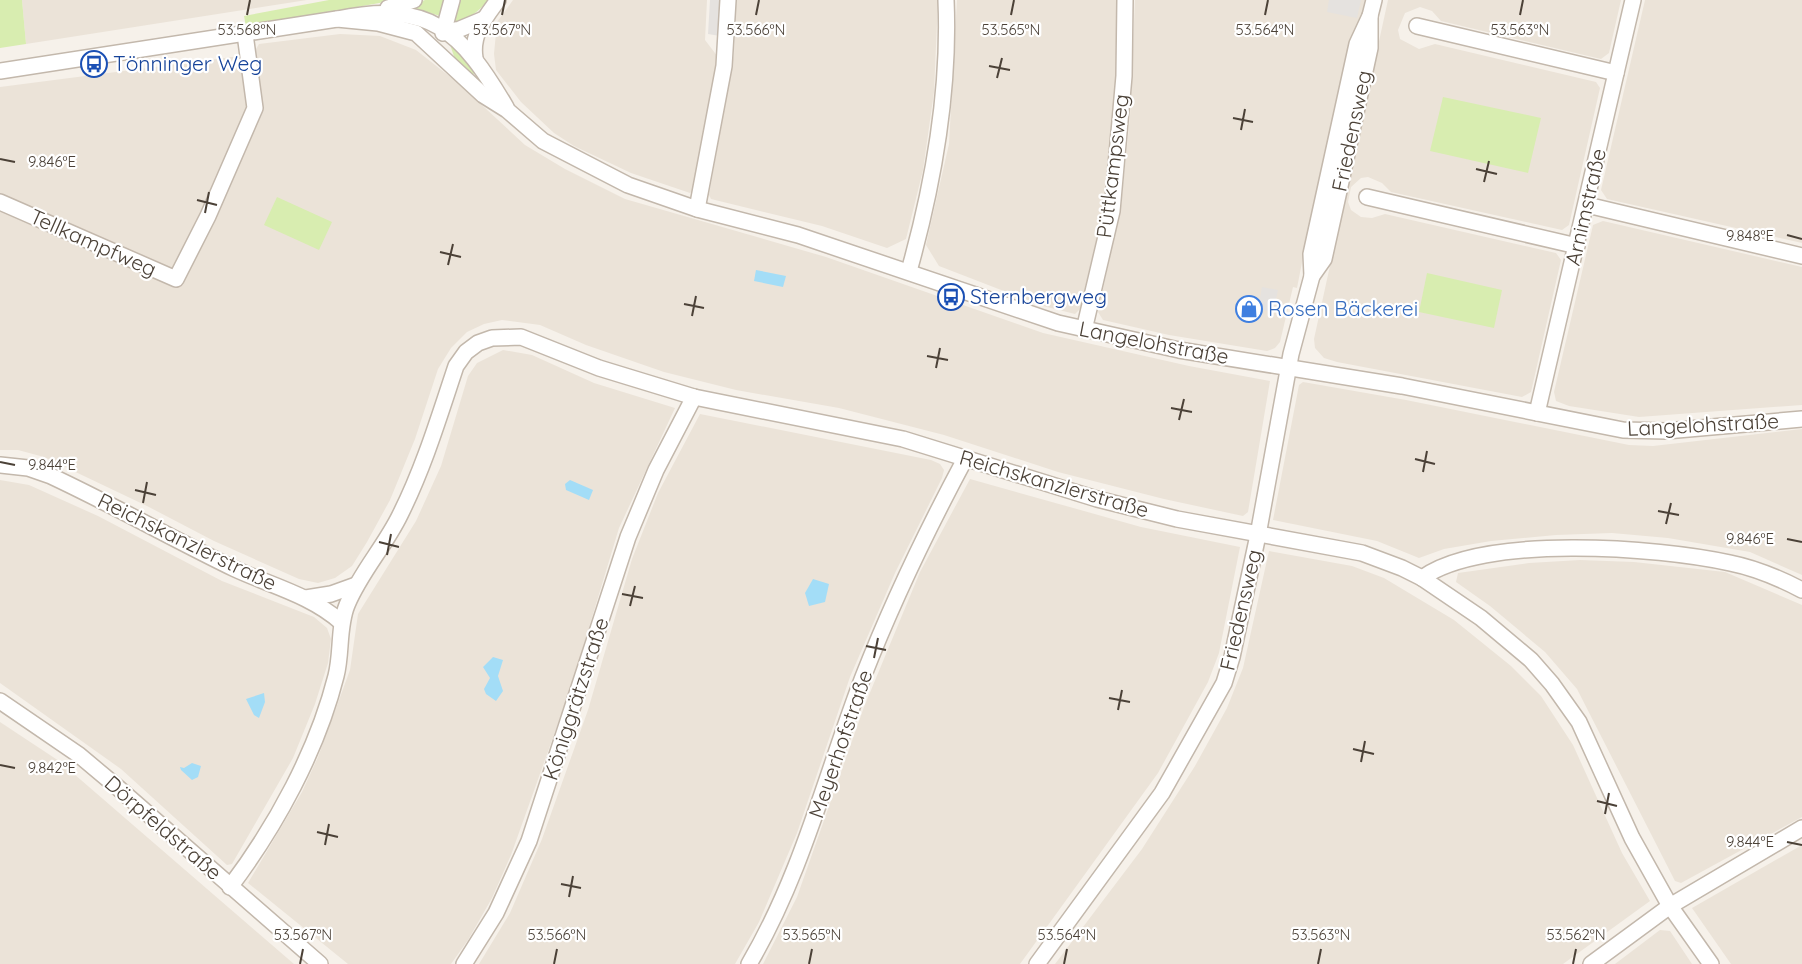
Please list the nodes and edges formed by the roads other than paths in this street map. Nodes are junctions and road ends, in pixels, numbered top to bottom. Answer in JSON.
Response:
{"nodes":[{"id":1,"x":414,"y":0,"type":"edge"},
{"id":2,"x":452,"y":0,"type":"edge"},
{"id":3,"x":498,"y":0,"type":"edge"},
{"id":4,"x":728,"y":0,"type":"edge"},
{"id":5,"x":946,"y":0,"type":"edge"},
{"id":6,"x":1125,"y":0,"type":"edge"},
{"id":7,"x":1374,"y":0,"type":"edge"},
{"id":8,"x":1633,"y":0,"type":"edge"},
{"id":9,"x":380,"y":10,"type":"junction"},
{"id":10,"x":484,"y":19,"type":"junction"},
{"id":11,"x":337,"y":20,"type":"junction"},
{"id":12,"x":1417,"y":26,"type":"dead end"},
{"id":13,"x":446,"y":30,"type":"junction"},
{"id":14,"x":416,"y":33,"type":"junction"},
{"id":15,"x":245,"y":34,"type":"junction"},
{"id":16,"x":445,"y":57,"type":"junction"},
{"id":17,"x":475,"y":58,"type":"junction"},
{"id":18,"x":0,"y":71,"type":"edge"},
{"id":19,"x":1616,"y":73,"type":"junction"},
{"id":20,"x":507,"y":110,"type":"junction"},
{"id":21,"x":1366,"y":197,"type":"dead end"},
{"id":22,"x":0,"y":202,"type":"edge"},
{"id":23,"x":1587,"y":205,"type":"junction"},
{"id":24,"x":697,"y":209,"type":"junction"},
{"id":25,"x":1577,"y":246,"type":"junction"},
{"id":26,"x":1802,"y":256,"type":"edge"},
{"id":27,"x":909,"y":271,"type":"junction"},
{"id":28,"x":1084,"y":330,"type":"junction"},
{"id":29,"x":1289,"y":367,"type":"junction"},
{"id":30,"x":694,"y":397,"type":"junction"},
{"id":31,"x":1537,"y":413,"type":"junction"},
{"id":32,"x":1802,"y":419,"type":"edge"},
{"id":33,"x":965,"y":459,"type":"junction"},
{"id":34,"x":0,"y":465,"type":"edge"},
{"id":35,"x":1258,"y":535,"type":"junction"},
{"id":36,"x":1422,"y":578,"type":"junction"},
{"id":37,"x":356,"y":585,"type":"junction"},
{"id":38,"x":1802,"y":590,"type":"edge"},
{"id":39,"x":306,"y":598,"type":"junction"},
{"id":40,"x":341,"y":622,"type":"junction"},
{"id":41,"x":0,"y":701,"type":"edge"},
{"id":42,"x":1802,"y":828,"type":"edge"},
{"id":43,"x":230,"y":887,"type":"junction"},
{"id":44,"x":1670,"y":906,"type":"junction"},
{"id":45,"x":321,"y":964,"type":"edge"},
{"id":46,"x":464,"y":964,"type":"edge"},
{"id":47,"x":749,"y":964,"type":"edge"},
{"id":48,"x":1037,"y":964,"type":"edge"},
{"id":49,"x":1591,"y":964,"type":"edge"},
{"id":50,"x":1711,"y":964,"type":"edge"}],
"edges":[{"from":1,"to":9,"type":"street"},
{"from":2,"to":13,"type":"street"},
{"from":3,"to":10,"type":"street"},
{"from":4,"to":24,"type":"street"},
{"from":5,"to":27,"type":"street"},
{"from":6,"to":28,"type":"street","name":"Püttkampsweg"},
{"from":7,"to":29,"type":"street","name":"Friedensweg"},
{"from":8,"to":19,"type":"street","name":"Arnimstraße"},
{"from":9,"to":11,"type":"street","name":"Langelohstraße"},
{"from":9,"to":13,"type":"street","name":"Langelohstraße"},
{"from":10,"to":13,"type":"street"},
{"from":10,"to":17,"type":"street"},
{"from":11,"to":14,"type":"street","name":"Langelohstraße"},
{"from":11,"to":15,"type":"street","name":"Langelohstraße"},
{"from":12,"to":19,"type":"street"},
{"from":13,"to":14,"type":"street"},
{"from":13,"to":16,"type":"street"},
{"from":13,"to":17,"type":"street","name":"Langelohstraße"},
{"from":14,"to":16,"type":"street","name":"Langelohstraße"},
{"from":15,"to":18,"type":"street","name":"Langelohstraße"},
{"from":15,"to":22,"type":"street","name":"Tellkampfweg"},
{"from":16,"to":20,"type":"street","name":"Langelohstraße"},
{"from":17,"to":20,"type":"street","name":"Langelohstraße"},
{"from":19,"to":23,"type":"street","name":"Arnimstraße"},
{"from":20,"to":24,"type":"street","name":"Langelohstraße"},
{"from":21,"to":25,"type":"street"},
{"from":23,"to":25,"type":"street","name":"Arnimstraße"},
{"from":23,"to":26,"type":"street"},
{"from":24,"to":27,"type":"street","name":"Langelohstraße"},
{"from":25,"to":31,"type":"street","name":"Arnimstraße"},
{"from":27,"to":28,"type":"street","name":"Langelohstraße"},
{"from":28,"to":29,"type":"street","name":"Langelohstraße"},
{"from":29,"to":31,"type":"street","name":"Langelohstraße"},
{"from":29,"to":35,"type":"street","name":"Friedensweg"},
{"from":30,"to":33,"type":"street","name":"Reichskanzlerstraße"},
{"from":30,"to":37,"type":"street","name":"Reichskanzlerstraße"},
{"from":30,"to":46,"type":"street","name":"Königgrätzstraße"},
{"from":31,"to":32,"type":"street","name":"Langelohstraße"},
{"from":33,"to":35,"type":"street","name":"Reichskanzlerstraße"},
{"from":33,"to":47,"type":"street","name":"Meyerhofstraße"},
{"from":34,"to":39,"type":"street","name":"Reichskanzlerstraße"},
{"from":35,"to":36,"type":"street","name":"Reichskanzlerstraße"},
{"from":35,"to":48,"type":"street","name":"Friedensweg"},
{"from":36,"to":38,"type":"street"},
{"from":36,"to":44,"type":"street","name":"Reichskanzlerstraße"},
{"from":37,"to":39,"type":"street"},
{"from":37,"to":40,"type":"street","name":"Reichskanzlerstraße"},
{"from":39,"to":40,"type":"street","name":"Reichskanzlerstraße"},
{"from":40,"to":43,"type":"street"},
{"from":41,"to":43,"type":"street","name":"Dörpfeldstraße"},
{"from":42,"to":44,"type":"street"},
{"from":43,"to":45,"type":"street","name":"Dörpfeldstraße"},
{"from":44,"to":49,"type":"street"},
{"from":44,"to":50,"type":"street","name":"Reichskanzlerstraße"}]}
